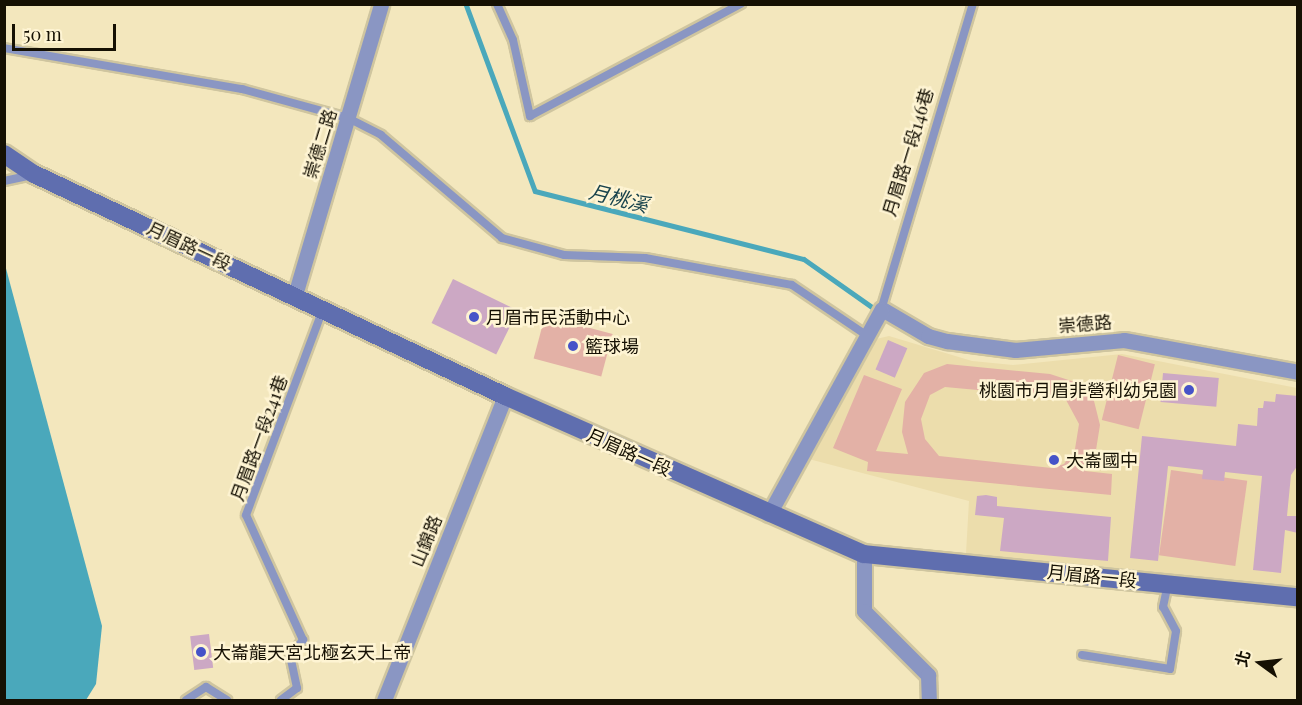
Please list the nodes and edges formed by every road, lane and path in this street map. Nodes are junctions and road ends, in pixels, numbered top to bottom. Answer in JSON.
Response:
{"nodes":[{"id":1,"x":381,"y":4,"type":"edge"},
{"id":2,"x":497,"y":4,"type":"edge"},
{"id":3,"x":741,"y":4,"type":"edge"},
{"id":4,"x":973,"y":4,"type":"edge"},
{"id":5,"x":4,"y":48,"type":"edge"},
{"id":6,"x":348,"y":118,"type":"junction"},
{"id":7,"x":4,"y":154,"type":"edge"},
{"id":8,"x":34,"y":174,"type":"junction"},
{"id":9,"x":4,"y":181,"type":"edge"},
{"id":10,"x":296,"y":295,"type":"junction"},
{"id":11,"x":324,"y":308,"type":"junction"},
{"id":12,"x":882,"y":310,"type":"junction"},
{"id":13,"x":868,"y":331,"type":"junction"},
{"id":14,"x":1298,"y":372,"type":"edge"},
{"id":15,"x":505,"y":396,"type":"junction"},
{"id":16,"x":769,"y":514,"type":"junction"},
{"id":17,"x":864,"y":554,"type":"junction"},
{"id":18,"x":1168,"y":583,"type":"junction"},
{"id":19,"x":1298,"y":597,"type":"edge"},
{"id":20,"x":1082,"y":656,"type":"dead end"},
{"id":21,"x":186,"y":700,"type":"edge"},
{"id":22,"x":228,"y":700,"type":"edge"},
{"id":23,"x":281,"y":700,"type":"edge"},
{"id":24,"x":384,"y":700,"type":"edge"},
{"id":25,"x":929,"y":700,"type":"edge"}],
"edges":[{"from":1,"to":6,"type":"street","name":"崇德二路"},
{"from":2,"to":3,"type":"lane"},
{"from":4,"to":12,"type":"lane","name":"月眉路一段146巷"},
{"from":5,"to":6,"type":"lane"},
{"from":6,"to":10,"type":"street","name":"崇德二路"},
{"from":6,"to":13,"type":"lane"},
{"from":7,"to":8,"type":"street","name":"月眉路一段"},
{"from":8,"to":9,"type":"lane"},
{"from":8,"to":10,"type":"street","name":"月眉路一段"},
{"from":10,"to":11,"type":"street","name":"月眉路一段"},
{"from":11,"to":15,"type":"street","name":"月眉路一段"},
{"from":11,"to":23,"type":"lane","name":"月眉路一段241巷"},
{"from":12,"to":13,"type":"street"},
{"from":12,"to":14,"type":"street","name":"崇德路"},
{"from":13,"to":16,"type":"street"},
{"from":15,"to":16,"type":"street","name":"月眉路一段"},
{"from":15,"to":24,"type":"street","name":"山錦路"},
{"from":16,"to":17,"type":"street","name":"月眉路一段"},
{"from":17,"to":18,"type":"street","name":"月眉路一段"},
{"from":17,"to":25,"type":"street"},
{"from":18,"to":19,"type":"street","name":"月眉路一段"},
{"from":18,"to":20,"type":"lane"},
{"from":21,"to":22,"type":"lane"}]}
